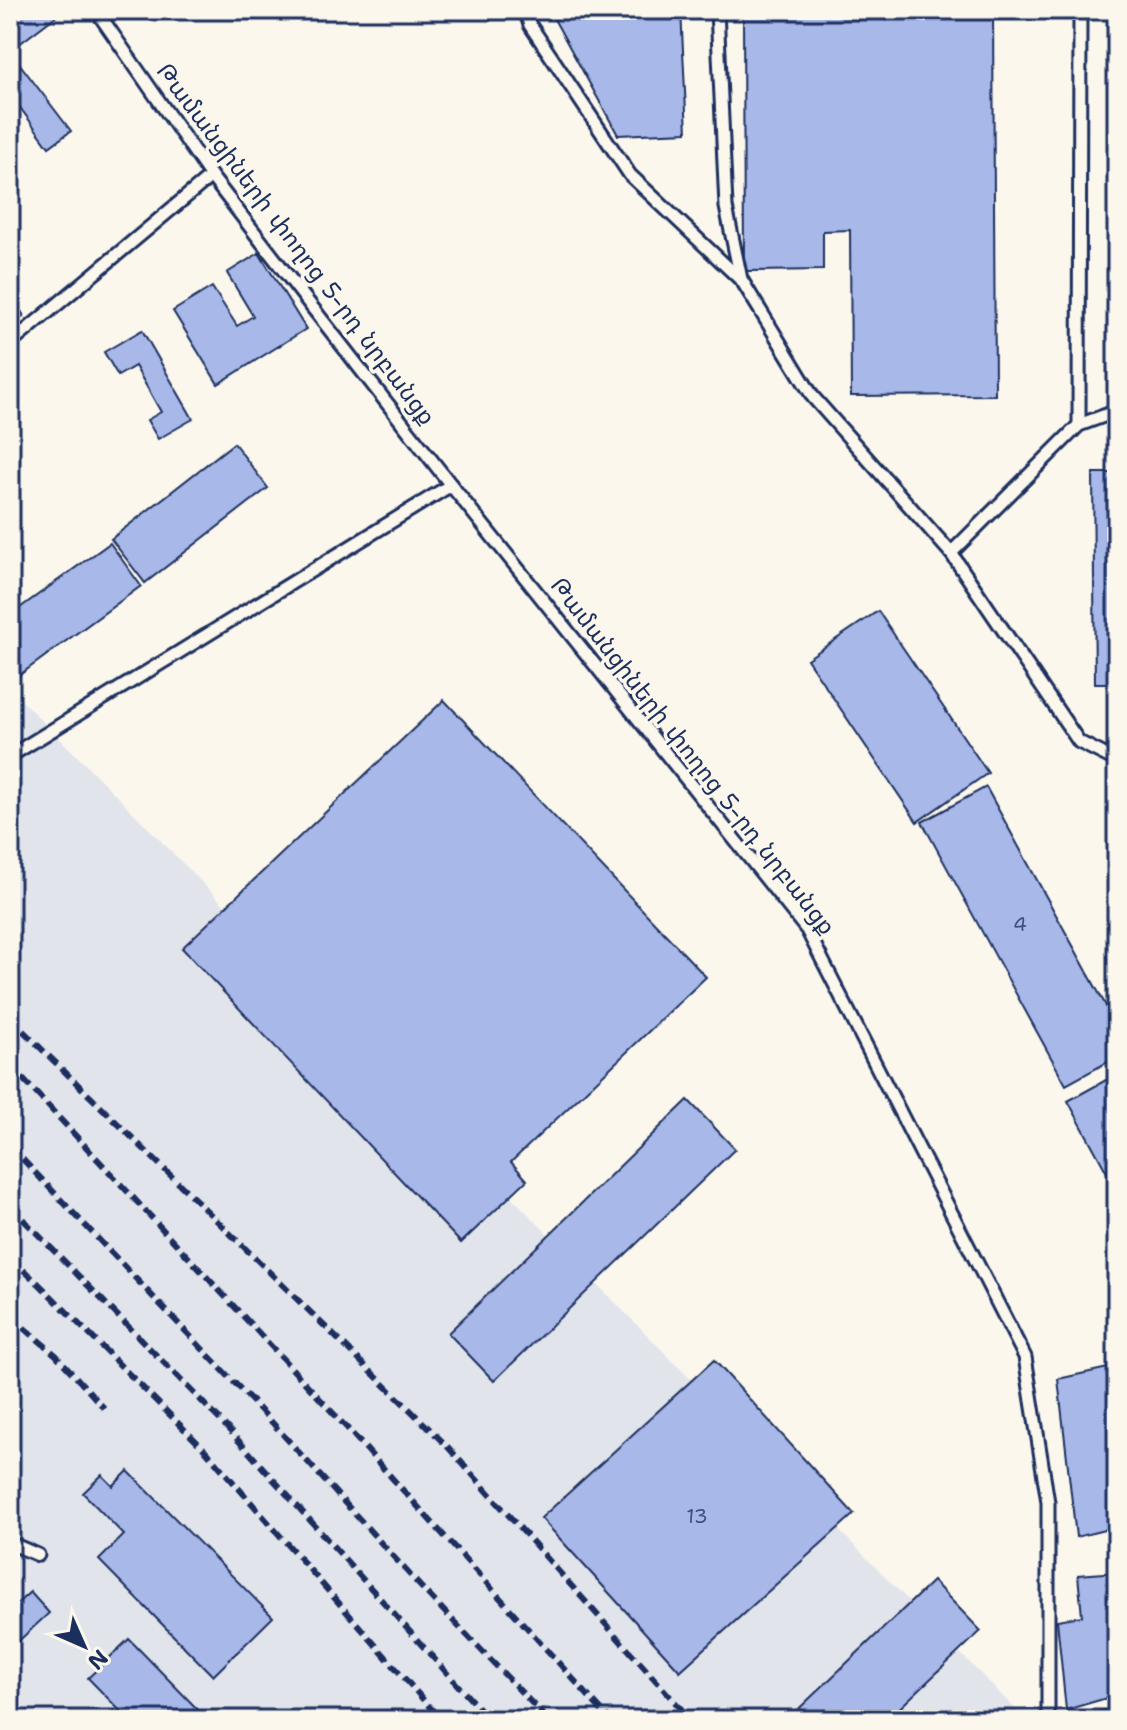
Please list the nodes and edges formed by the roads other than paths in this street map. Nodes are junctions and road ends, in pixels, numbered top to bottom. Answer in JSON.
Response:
{"nodes":[{"id":1,"x":96,"y":10,"type":"edge"},
{"id":2,"x":525,"y":10,"type":"edge"},
{"id":3,"x":717,"y":10,"type":"edge"},
{"id":4,"x":1080,"y":10,"type":"edge"},
{"id":5,"x":211,"y":176,"type":"junction"},
{"id":6,"x":741,"y":279,"type":"junction"},
{"id":7,"x":10,"y":344,"type":"edge"},
{"id":8,"x":1117,"y":411,"type":"edge"},
{"id":9,"x":1079,"y":425,"type":"junction"},
{"id":10,"x":451,"y":485,"type":"junction"},
{"id":11,"x":951,"y":553,"type":"junction"},
{"id":12,"x":10,"y":756,"type":"edge"},
{"id":13,"x":1117,"y":761,"type":"edge"},
{"id":14,"x":10,"y":1543,"type":"edge"},
{"id":15,"x":38,"y":1555,"type":"dead end"},
{"id":16,"x":1048,"y":1720,"type":"edge"}],
"edges":[{"from":1,"to":5,"type":"lane","name":"Թամանցիների փողոց 5-րդ նրբանցք"},
{"from":2,"to":6,"type":"lane"},
{"from":3,"to":6,"type":"lane"},
{"from":4,"to":9,"type":"lane"},
{"from":5,"to":7,"type":"lane"},
{"from":5,"to":10,"type":"lane","name":"Թամանցիների փողոց 5-րդ նրբանցք"},
{"from":6,"to":11,"type":"lane"},
{"from":8,"to":9,"type":"lane"},
{"from":9,"to":11,"type":"lane"},
{"from":10,"to":12,"type":"lane"},
{"from":10,"to":16,"type":"lane","name":"Թամանցիների փողոց 5-րդ նրբանցք"},
{"from":11,"to":13,"type":"lane"},
{"from":14,"to":15,"type":"lane"}]}
